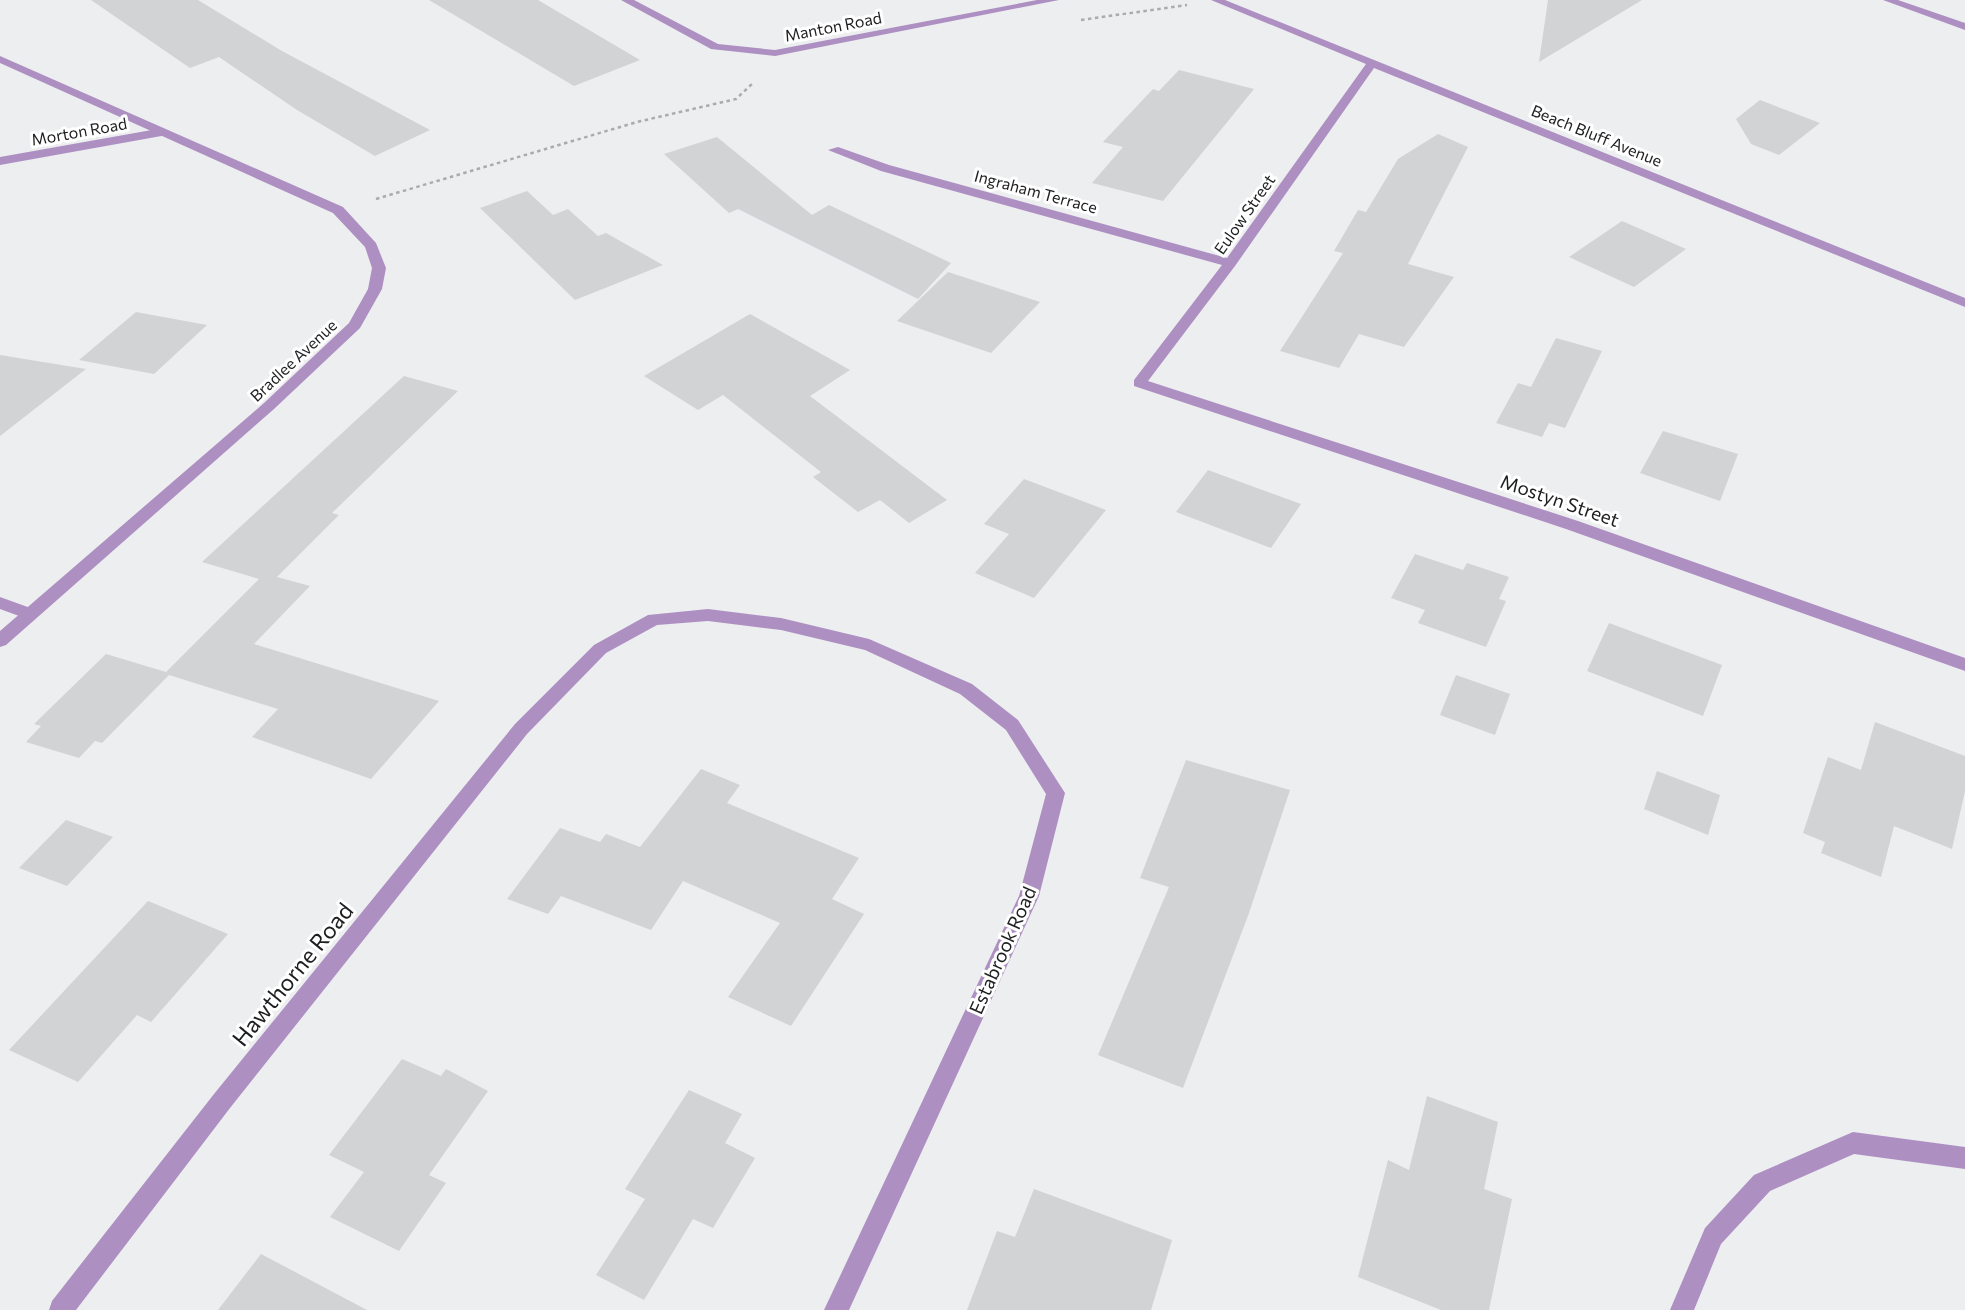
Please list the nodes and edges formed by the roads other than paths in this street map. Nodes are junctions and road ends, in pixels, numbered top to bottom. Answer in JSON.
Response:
{"nodes":[{"id":1,"x":626,"y":0,"type":"edge"},
{"id":2,"x":1054,"y":0,"type":"edge"},
{"id":3,"x":1217,"y":0,"type":"edge"},
{"id":4,"x":1888,"y":0,"type":"edge"},
{"id":5,"x":1965,"y":27,"type":"edge"},
{"id":6,"x":0,"y":59,"type":"edge"},
{"id":7,"x":1373,"y":62,"type":"junction"},
{"id":8,"x":163,"y":132,"type":"junction"},
{"id":9,"x":834,"y":150,"type":"dead end"},
{"id":10,"x":0,"y":161,"type":"edge"},
{"id":11,"x":1230,"y":262,"type":"junction"},
{"id":12,"x":1965,"y":303,"type":"edge"},
{"id":13,"x":1139,"y":383,"type":"joint"},
{"id":14,"x":0,"y":603,"type":"edge"},
{"id":15,"x":30,"y":614,"type":"junction"},
{"id":16,"x":0,"y":640,"type":"edge"},
{"id":17,"x":1965,"y":665,"type":"edge"},
{"id":18,"x":572,"y":678,"type":"joint"},
{"id":19,"x":1965,"y":1158,"type":"edge"},
{"id":20,"x":61,"y":1310,"type":"edge"},
{"id":21,"x":836,"y":1310,"type":"edge"},
{"id":22,"x":1682,"y":1310,"type":"edge"}],
"edges":[{"from":1,"to":2,"type":"street","name":"Manton Road"},
{"from":3,"to":7,"type":"street","name":"Beach Bluff Avenue"},
{"from":4,"to":5,"type":"street"},
{"from":6,"to":8,"type":"street","name":"Bradlee Avenue"},
{"from":7,"to":11,"type":"street","name":"Eulow Street"},
{"from":7,"to":12,"type":"street","name":"Beach Bluff Avenue"},
{"from":8,"to":10,"type":"street","name":"Morton Road"},
{"from":8,"to":15,"type":"street","name":"Bradlee Avenue"},
{"from":9,"to":11,"type":"street","name":"Ingraham Terrace"},
{"from":11,"to":13,"type":"street","name":"Eulow Street"},
{"from":13,"to":17,"type":"street","name":"Mostyn Street"},
{"from":14,"to":15,"type":"street"},
{"from":15,"to":16,"type":"street","name":"Bradlee Avenue"},
{"from":18,"to":20,"type":"street","name":"Hawthorne Road"},
{"from":18,"to":21,"type":"street","name":"Estabrook Road"},
{"from":19,"to":22,"type":"street"}]}
